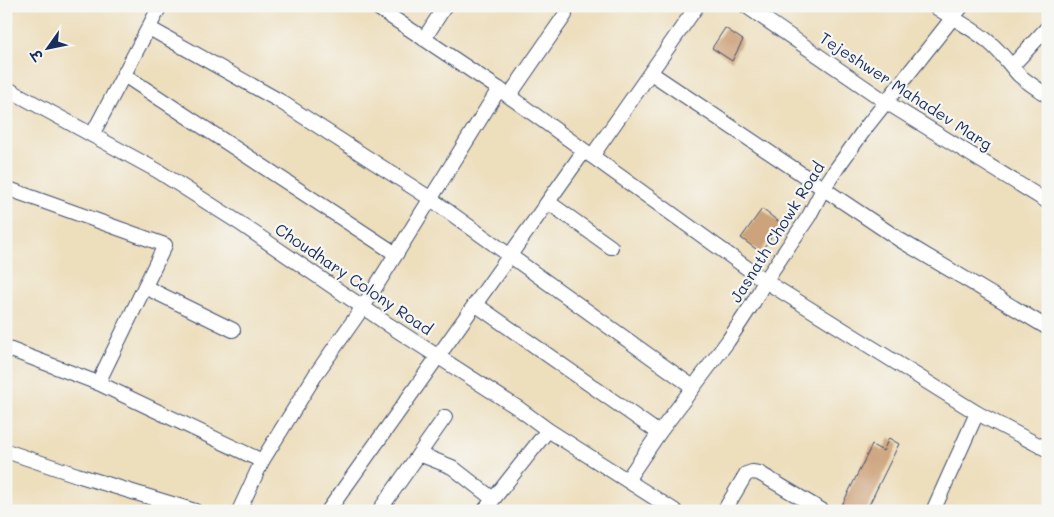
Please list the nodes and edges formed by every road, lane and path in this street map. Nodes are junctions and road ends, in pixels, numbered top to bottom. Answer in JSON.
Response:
{"nodes":[{"id":1,"x":160,"y":6,"type":"edge"},
{"id":2,"x":375,"y":6,"type":"edge"},
{"id":3,"x":445,"y":6,"type":"edge"},
{"id":4,"x":698,"y":6,"type":"edge"},
{"id":5,"x":746,"y":6,"type":"edge"},
{"id":6,"x":934,"y":6,"type":"edge"},
{"id":7,"x":962,"y":6,"type":"edge"},
{"id":8,"x":565,"y":15,"type":"dead end"},
{"id":9,"x":952,"y":18,"type":"junction"},
{"id":10,"x":1048,"y":27,"type":"edge"},
{"id":11,"x":149,"y":28,"type":"junction"},
{"id":12,"x":424,"y":39,"type":"junction"},
{"id":13,"x":1012,"y":66,"type":"junction"},
{"id":14,"x":651,"y":73,"type":"junction"},
{"id":15,"x":124,"y":76,"type":"junction"},
{"id":16,"x":6,"y":88,"type":"edge"},
{"id":17,"x":504,"y":92,"type":"junction"},
{"id":18,"x":1048,"y":96,"type":"edge"},
{"id":19,"x":886,"y":102,"type":"junction"},
{"id":20,"x":92,"y":135,"type":"junction"},
{"id":21,"x":588,"y":154,"type":"junction"},
{"id":22,"x":6,"y":188,"type":"edge"},
{"id":23,"x":823,"y":189,"type":"junction"},
{"id":24,"x":431,"y":199,"type":"junction"},
{"id":25,"x":548,"y":202,"type":"junction"},
{"id":26,"x":1048,"y":202,"type":"edge"},
{"id":27,"x":611,"y":248,"type":"dead end"},
{"id":28,"x":396,"y":254,"type":"junction"},
{"id":29,"x":510,"y":256,"type":"junction"},
{"id":30,"x":765,"y":281,"type":"junction"},
{"id":31,"x":145,"y":287,"type":"junction"},
{"id":32,"x":475,"y":304,"type":"junction"},
{"id":33,"x":363,"y":308,"type":"junction"},
{"id":34,"x":1048,"y":328,"type":"edge"},
{"id":35,"x":233,"y":330,"type":"dead end"},
{"id":36,"x":6,"y":348,"type":"edge"},
{"id":37,"x":438,"y":357,"type":"junction"},
{"id":38,"x":98,"y":383,"type":"junction"},
{"id":39,"x":693,"y":387,"type":"junction"},
{"id":40,"x":977,"y":413,"type":"junction"},
{"id":41,"x":445,"y":417,"type":"dead end"},
{"id":42,"x":548,"y":430,"type":"junction"},
{"id":43,"x":659,"y":433,"type":"junction"},
{"id":44,"x":1048,"y":450,"type":"edge"},
{"id":45,"x":6,"y":451,"type":"edge"},
{"id":46,"x":419,"y":454,"type":"junction"},
{"id":47,"x":262,"y":461,"type":"junction"},
{"id":48,"x":627,"y":480,"type":"junction"},
{"id":49,"x":492,"y":499,"type":"junction"},
{"id":50,"x":196,"y":511,"type":"edge"},
{"id":51,"x":239,"y":511,"type":"edge"},
{"id":52,"x":328,"y":511,"type":"edge"},
{"id":53,"x":379,"y":511,"type":"edge"},
{"id":54,"x":484,"y":511,"type":"edge"},
{"id":55,"x":675,"y":511,"type":"edge"},
{"id":56,"x":724,"y":511,"type":"edge"},
{"id":57,"x":823,"y":511,"type":"edge"},
{"id":58,"x":933,"y":511,"type":"edge"}],
"edges":[{"from":1,"to":11,"type":"street"},
{"from":2,"to":12,"type":"street"},
{"from":3,"to":12,"type":"street"},
{"from":4,"to":14,"type":"street"},
{"from":5,"to":19,"type":"street","name":"Tejeshwer Mahadev Marg"},
{"from":6,"to":9,"type":"street"},
{"from":7,"to":9,"type":"street","name":"Jasnath Chowk Road"},
{"from":8,"to":17,"type":"street"},
{"from":9,"to":13,"type":"street"},
{"from":9,"to":19,"type":"street","name":"Jasnath Chowk Road"},
{"from":10,"to":13,"type":"street"},
{"from":11,"to":15,"type":"street"},
{"from":11,"to":24,"type":"street"},
{"from":12,"to":17,"type":"street"},
{"from":13,"to":18,"type":"street"},
{"from":14,"to":21,"type":"street"},
{"from":14,"to":23,"type":"street"},
{"from":15,"to":20,"type":"street"},
{"from":15,"to":28,"type":"street"},
{"from":16,"to":20,"type":"street","name":"Choudhary Colony Road"},
{"from":17,"to":21,"type":"street"},
{"from":17,"to":24,"type":"street"},
{"from":19,"to":23,"type":"street","name":"Jasnath Chowk Road"},
{"from":19,"to":26,"type":"street","name":"Tejeshwer Mahadev Marg"},
{"from":20,"to":33,"type":"street","name":"Choudhary Colony Road"},
{"from":21,"to":25,"type":"street"},
{"from":21,"to":30,"type":"street"},
{"from":22,"to":31,"type":"street"},
{"from":23,"to":30,"type":"street","name":"Jasnath Chowk Road"},
{"from":23,"to":34,"type":"street"},
{"from":24,"to":28,"type":"street"},
{"from":24,"to":29,"type":"street"},
{"from":25,"to":27,"type":"street"},
{"from":25,"to":29,"type":"street"},
{"from":28,"to":33,"type":"street"},
{"from":29,"to":32,"type":"street"},
{"from":29,"to":39,"type":"street"},
{"from":30,"to":39,"type":"street","name":"Jasnath Chowk Road"},
{"from":30,"to":40,"type":"street"},
{"from":31,"to":35,"type":"street"},
{"from":31,"to":38,"type":"street"},
{"from":32,"to":37,"type":"street"},
{"from":32,"to":43,"type":"street"},
{"from":33,"to":37,"type":"street","name":"Choudhary Colony Road"},
{"from":33,"to":47,"type":"street"},
{"from":36,"to":38,"type":"street"},
{"from":37,"to":42,"type":"street","name":"Choudhary Colony Road"},
{"from":37,"to":52,"type":"street"},
{"from":38,"to":47,"type":"street"},
{"from":39,"to":43,"type":"street","name":"Jasnath Chowk Road"},
{"from":40,"to":44,"type":"street"},
{"from":40,"to":58,"type":"street"},
{"from":41,"to":46,"type":"street"},
{"from":42,"to":48,"type":"street","name":"Choudhary Colony Road"},
{"from":42,"to":49,"type":"street"},
{"from":43,"to":48,"type":"street","name":"Jasnath Chowk Road"},
{"from":45,"to":50,"type":"street"},
{"from":46,"to":49,"type":"street"},
{"from":46,"to":53,"type":"street"},
{"from":47,"to":51,"type":"street"},
{"from":48,"to":55,"type":"street","name":"Choudhary Colony Road"},
{"from":49,"to":54,"type":"street"},
{"from":56,"to":57,"type":"street"}]}
